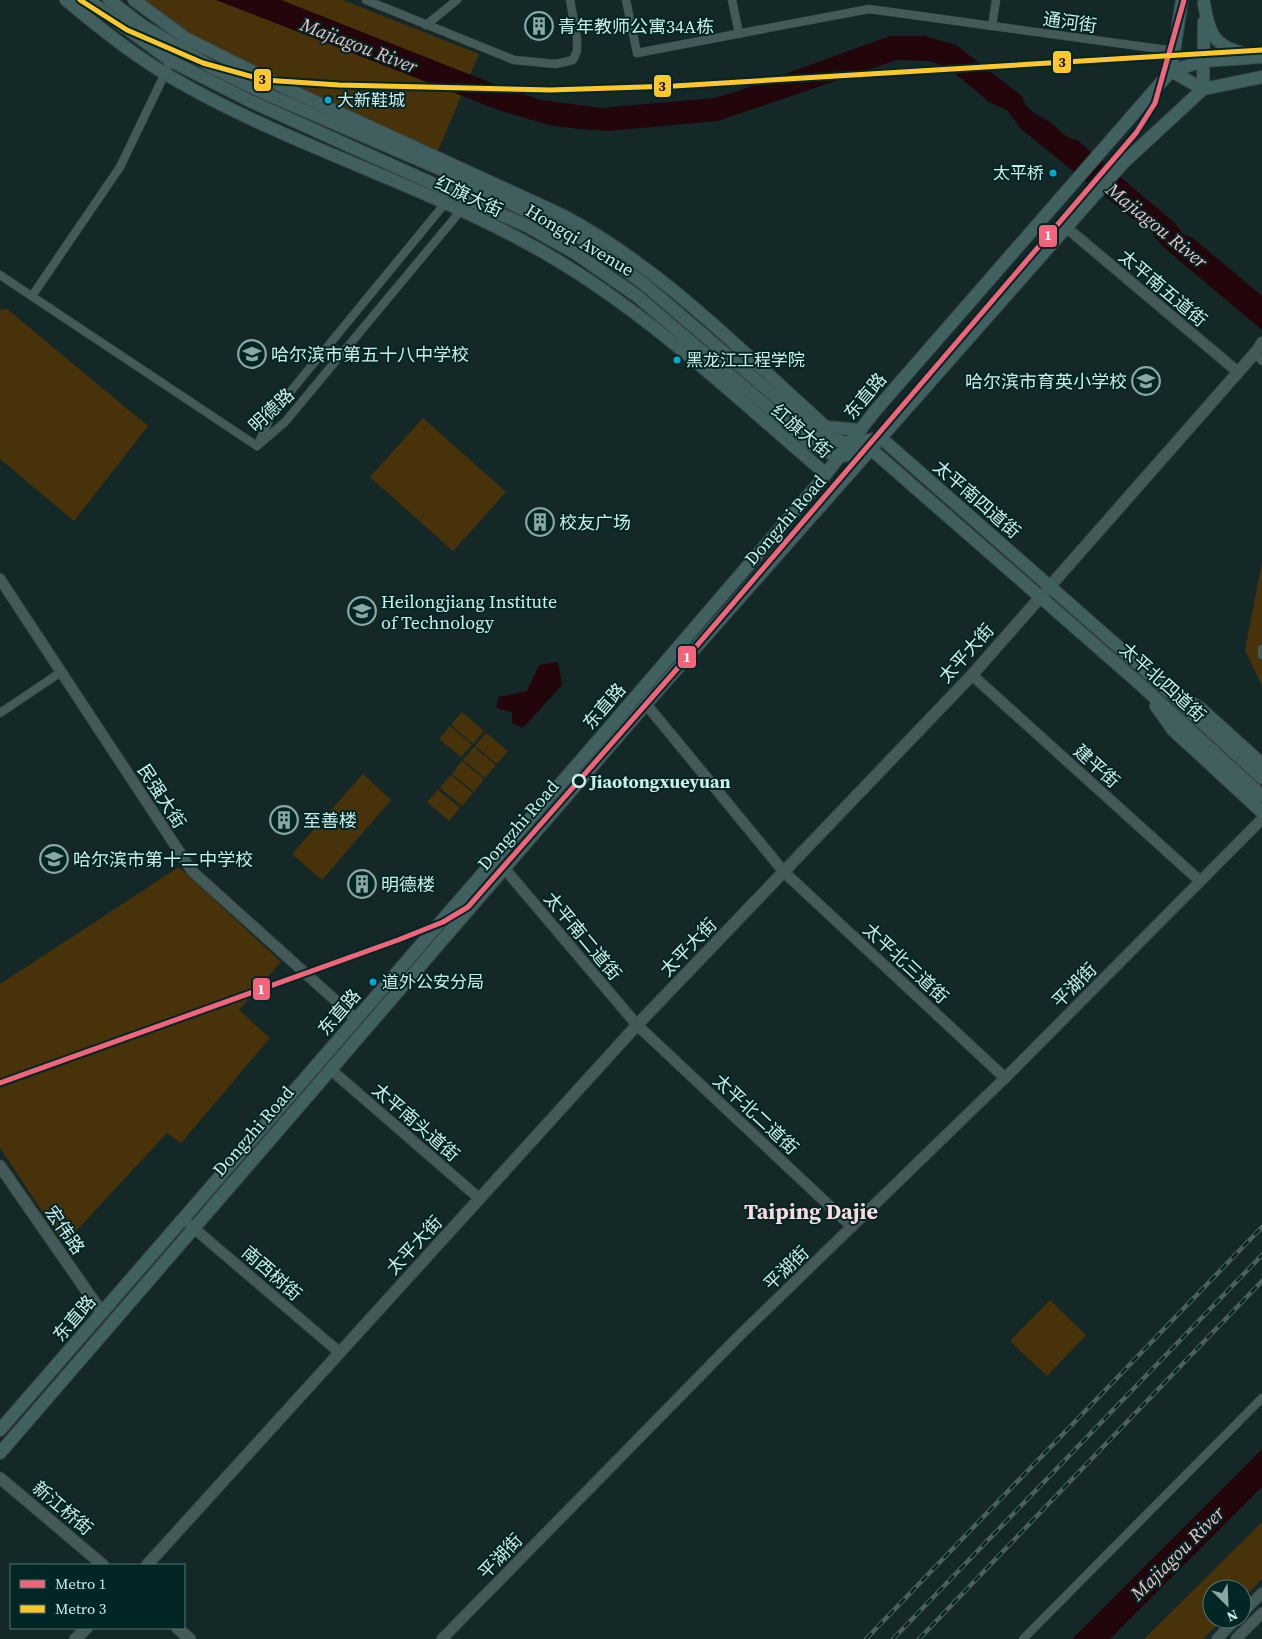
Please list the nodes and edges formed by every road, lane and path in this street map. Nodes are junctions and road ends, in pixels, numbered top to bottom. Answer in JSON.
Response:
{"nodes":[{"id":1,"x":66,"y":0,"type":"edge"},
{"id":2,"x":88,"y":0,"type":"edge"},
{"id":3,"x":108,"y":0,"type":"edge"},
{"id":4,"x":134,"y":0,"type":"edge"},
{"id":5,"x":366,"y":0,"type":"edge"},
{"id":6,"x":457,"y":0,"type":"edge"},
{"id":7,"x":570,"y":0,"type":"edge"},
{"id":8,"x":626,"y":0,"type":"edge"},
{"id":9,"x":732,"y":0,"type":"edge"},
{"id":10,"x":870,"y":0,"type":"edge"},
{"id":11,"x":996,"y":0,"type":"edge"},
{"id":12,"x":1182,"y":0,"type":"edge"},
{"id":13,"x":1204,"y":1,"type":"edge"},
{"id":14,"x":869,"y":9,"type":"junction"},
{"id":15,"x":426,"y":25,"type":"junction"},
{"id":16,"x":992,"y":26,"type":"junction"},
{"id":17,"x":738,"y":34,"type":"junction"},
{"id":18,"x":1175,"y":51,"type":"junction"},
{"id":19,"x":1262,"y":57,"type":"edge"},
{"id":20,"x":172,"y":61,"type":"junction"},
{"id":21,"x":1204,"y":61,"type":"junction"},
{"id":22,"x":1171,"y":71,"type":"junction"},
{"id":23,"x":166,"y":73,"type":"junction"},
{"id":24,"x":1262,"y":76,"type":"edge"},
{"id":25,"x":1202,"y":89,"type":"junction"},
{"id":26,"x":449,"y":199,"type":"junction"},
{"id":27,"x":469,"y":200,"type":"junction"},
{"id":28,"x":460,"y":210,"type":"junction"},
{"id":29,"x":1067,"y":228,"type":"junction"},
{"id":30,"x":0,"y":275,"type":"edge"},
{"id":31,"x":32,"y":296,"type":"junction"},
{"id":32,"x":1262,"y":342,"type":"edge"},
{"id":33,"x":1259,"y":357,"type":"edge"},
{"id":34,"x":1238,"y":372,"type":"junction"},
{"id":35,"x":860,"y":430,"type":"junction"},
{"id":36,"x":881,"y":438,"type":"junction"},
{"id":37,"x":816,"y":440,"type":"junction"},
{"id":38,"x":849,"y":444,"type":"junction"},
{"id":39,"x":257,"y":446,"type":"junction"},
{"id":40,"x":872,"y":450,"type":"junction"},
{"id":41,"x":839,"y":456,"type":"junction"},
{"id":42,"x":826,"y":474,"type":"junction"},
{"id":43,"x":0,"y":579,"type":"edge"},
{"id":44,"x":1049,"y":586,"type":"junction"},
{"id":45,"x":1039,"y":597,"type":"junction"},
{"id":46,"x":1262,"y":649,"type":"edge"},
{"id":47,"x":1262,"y":655,"type":"edge"},
{"id":48,"x":61,"y":672,"type":"junction"},
{"id":49,"x":972,"y":675,"type":"junction"},
{"id":50,"x":1155,"y":679,"type":"junction"},
{"id":51,"x":1141,"y":685,"type":"junction"},
{"id":52,"x":646,"y":704,"type":"junction"},
{"id":53,"x":0,"y":713,"type":"edge"},
{"id":54,"x":1186,"y":718,"type":"junction"},
{"id":55,"x":1262,"y":764,"type":"edge"},
{"id":56,"x":1262,"y":778,"type":"edge"},
{"id":57,"x":1262,"y":796,"type":"edge"},
{"id":58,"x":1262,"y":812,"type":"edge"},
{"id":59,"x":1262,"y":819,"type":"edge"},
{"id":60,"x":504,"y":868,"type":"junction"},
{"id":61,"x":784,"y":872,"type":"junction"},
{"id":62,"x":1200,"y":881,"type":"junction"},
{"id":63,"x":356,"y":1018,"type":"junction"},
{"id":64,"x":637,"y":1025,"type":"junction"},
{"id":65,"x":330,"y":1069,"type":"junction"},
{"id":66,"x":1005,"y":1078,"type":"junction"},
{"id":67,"x":0,"y":1166,"type":"edge"},
{"id":68,"x":480,"y":1199,"type":"junction"},
{"id":69,"x":183,"y":1219,"type":"junction"},
{"id":70,"x":852,"y":1227,"type":"junction"},
{"id":71,"x":193,"y":1228,"type":"junction"},
{"id":72,"x":102,"y":1313,"type":"junction"},
{"id":73,"x":339,"y":1352,"type":"junction"},
{"id":74,"x":1262,"y":1398,"type":"edge"},
{"id":75,"x":0,"y":1430,"type":"edge"},
{"id":76,"x":0,"y":1452,"type":"edge"},
{"id":77,"x":0,"y":1478,"type":"edge"},
{"id":78,"x":102,"y":1564,"type":"edge"},
{"id":79,"x":148,"y":1564,"type":"edge"},
{"id":80,"x":1262,"y":1593,"type":"edge"},
{"id":81,"x":1252,"y":1603,"type":"edge"},
{"id":82,"x":1262,"y":1613,"type":"edge"},
{"id":83,"x":86,"y":1629,"type":"edge"},
{"id":84,"x":178,"y":1629,"type":"edge"},
{"id":85,"x":1226,"y":1629,"type":"edge"},
{"id":86,"x":76,"y":1639,"type":"edge"},
{"id":87,"x":190,"y":1639,"type":"edge"},
{"id":88,"x":442,"y":1639,"type":"edge"},
{"id":89,"x":1023,"y":1639,"type":"edge"},
{"id":90,"x":1217,"y":1639,"type":"edge"},
{"id":91,"x":1236,"y":1639,"type":"edge"}],
"edges":[{"from":1,"to":23,"type":"main road","name":"红旗大街"},
{"from":2,"to":20,"type":"main road","name":"Hongqi Avenue"},
{"from":3,"to":37,"type":"main road","name":"Hongqi Avenue"},
{"from":4,"to":35,"type":"main road","name":"红旗大街"},
{"from":5,"to":15,"type":"street"},
{"from":6,"to":15,"type":"street"},
{"from":7,"to":15,"type":"street"},
{"from":8,"to":17,"type":"street","name":"通河街"},
{"from":9,"to":17,"type":"street"},
{"from":10,"to":14,"type":"street"},
{"from":11,"to":16,"type":"street"},
{"from":12,"to":18,"type":"highway"},
{"from":13,"to":19,"type":"highway"},
{"from":13,"to":21,"type":"highway"},
{"from":14,"to":16,"type":"street","name":"通河街"},
{"from":14,"to":17,"type":"street","name":"通河街"},
{"from":16,"to":18,"type":"street","name":"通河街"},
{"from":18,"to":22,"type":"highway"},
{"from":19,"to":21,"type":"highway"},
{"from":20,"to":23,"type":"street"},
{"from":20,"to":26,"type":"main road","name":"Hongqi Avenue"},
{"from":21,"to":22,"type":"highway"},
{"from":21,"to":25,"type":"highway"},
{"from":22,"to":25,"type":"highway"},
{"from":22,"to":35,"type":"highway","name":"东直路"},
{"from":23,"to":26,"type":"main road","name":"红旗大街"},
{"from":23,"to":31,"type":"street"},
{"from":24,"to":25,"type":"highway"},
{"from":25,"to":29,"type":"highway","name":"Dongzhi Road"},
{"from":26,"to":27,"type":"main road","name":"Hongqi Avenue"},
{"from":26,"to":28,"type":"main road","name":"红旗大街"},
{"from":26,"to":39,"type":"street","name":"明德路"},
{"from":27,"to":28,"type":"street","name":"明德路"},
{"from":27,"to":37,"type":"main road","name":"Hongqi Avenue"},
{"from":28,"to":39,"type":"street","name":"明德路"},
{"from":28,"to":42,"type":"main road","name":"红旗大街"},
{"from":29,"to":34,"type":"street","name":"太平南五道街"},
{"from":29,"to":36,"type":"highway","name":"Dongzhi Road"},
{"from":30,"to":31,"type":"street"},
{"from":31,"to":39,"type":"street"},
{"from":32,"to":33,"type":"street"},
{"from":33,"to":34,"type":"main road","name":"太平大街"},
{"from":34,"to":44,"type":"main road","name":"太平大街"},
{"from":35,"to":38,"type":"highway","name":"东直路"},
{"from":36,"to":38,"type":"main road"},
{"from":36,"to":40,"type":"highway","name":"Dongzhi Road"},
{"from":36,"to":44,"type":"main road","name":"太平南四道街"},
{"from":37,"to":38,"type":"main road"},
{"from":37,"to":41,"type":"main road"},
{"from":38,"to":41,"type":"highway","name":"东直路"},
{"from":40,"to":41,"type":"main road"},
{"from":40,"to":45,"type":"main road","name":"太平南四道街"},
{"from":40,"to":52,"type":"highway","name":"Dongzhi Road"},
{"from":41,"to":42,"type":"highway","name":"东直路"},
{"from":42,"to":63,"type":"highway","name":"东直路"},
{"from":43,"to":48,"type":"street","name":"民强大街"},
{"from":44,"to":45,"type":"main road","name":"太平大街"},
{"from":44,"to":50,"type":"main road","name":"太平北四道街"},
{"from":45,"to":49,"type":"main road","name":"太平大街"},
{"from":45,"to":51,"type":"main road","name":"太平北四道街"},
{"from":46,"to":47,"type":"street"},
{"from":48,"to":53,"type":"street"},
{"from":48,"to":63,"type":"street","name":"民强大街"},
{"from":49,"to":61,"type":"main road","name":"太平大街"},
{"from":49,"to":62,"type":"street","name":"建平街"},
{"from":50,"to":54,"type":"main road","name":"太平北四道街"},
{"from":50,"to":55,"type":"main road"},
{"from":51,"to":54,"type":"main road","name":"太平北四道街"},
{"from":51,"to":58,"type":"main road"},
{"from":52,"to":60,"type":"highway","name":"Dongzhi Road"},
{"from":52,"to":61,"type":"street","name":"太平北三道街"},
{"from":54,"to":56,"type":"main road","name":"太平北四道街"},
{"from":54,"to":57,"type":"main road","name":"太平北四道街"},
{"from":59,"to":62,"type":"street","name":"平湖街"},
{"from":60,"to":64,"type":"street","name":"太平南二道街"},
{"from":60,"to":65,"type":"highway","name":"Dongzhi Road"},
{"from":61,"to":64,"type":"main road","name":"太平大街"},
{"from":61,"to":66,"type":"street","name":"太平北三道街"},
{"from":62,"to":66,"type":"street","name":"平湖街"},
{"from":63,"to":69,"type":"highway","name":"东直路"},
{"from":64,"to":68,"type":"main road","name":"太平大街"},
{"from":64,"to":70,"type":"street","name":"太平北二道街"},
{"from":65,"to":68,"type":"street","name":"太平南头道街"},
{"from":65,"to":71,"type":"highway","name":"Dongzhi Road"},
{"from":66,"to":70,"type":"street","name":"平湖街"},
{"from":67,"to":72,"type":"main road","name":"宏伟路"},
{"from":68,"to":73,"type":"main road","name":"太平大街"},
{"from":69,"to":71,"type":"street","name":"南西树街"},
{"from":69,"to":72,"type":"highway","name":"东直路"},
{"from":70,"to":88,"type":"street","name":"平湖街"},
{"from":71,"to":73,"type":"street","name":"南西树街"},
{"from":71,"to":76,"type":"highway","name":"Dongzhi Road"},
{"from":72,"to":75,"type":"highway","name":"东直路"},
{"from":73,"to":79,"type":"main road","name":"太平大街"},
{"from":74,"to":89,"type":"street"},
{"from":77,"to":78,"type":"main road","name":"新江桥街"},
{"from":80,"to":81,"type":"street"},
{"from":82,"to":91,"type":"street"},
{"from":83,"to":86,"type":"main road"},
{"from":84,"to":87,"type":"main road"},
{"from":85,"to":90,"type":"street"}]}
